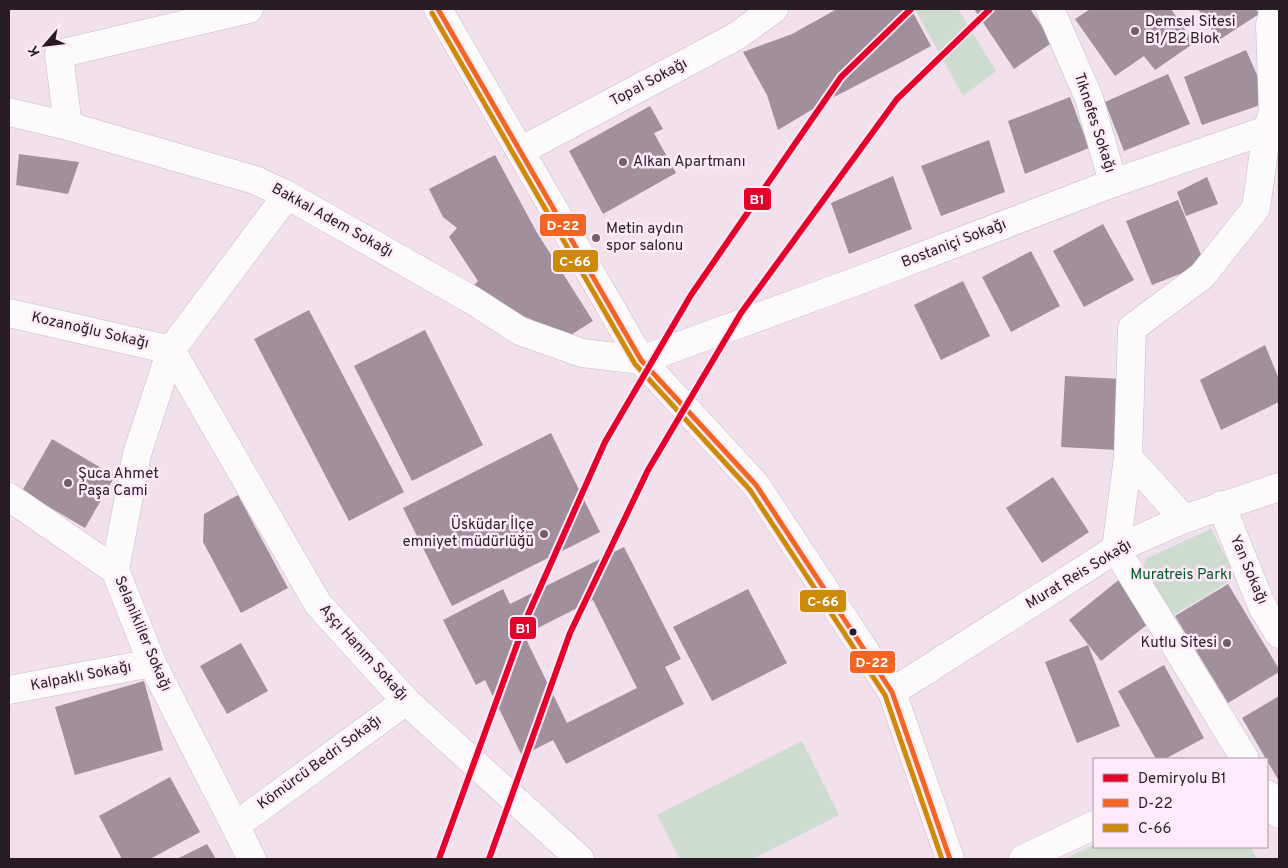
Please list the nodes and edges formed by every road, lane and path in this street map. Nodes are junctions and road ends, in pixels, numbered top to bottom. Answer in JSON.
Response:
{"nodes":[{"id":1,"x":249,"y":9,"type":"edge"},
{"id":2,"x":438,"y":9,"type":"edge"},
{"id":3,"x":774,"y":9,"type":"edge"},
{"id":4,"x":1050,"y":9,"type":"edge"},
{"id":5,"x":1274,"y":9,"type":"edge"},
{"id":6,"x":9,"y":112,"type":"edge"},
{"id":7,"x":68,"y":126,"type":"junction"},
{"id":8,"x":1268,"y":130,"type":"junction"},
{"id":9,"x":520,"y":151,"type":"junction"},
{"id":10,"x":1114,"y":183,"type":"junction"},
{"id":11,"x":287,"y":195,"type":"junction"},
{"id":12,"x":9,"y":312,"type":"edge"},
{"id":13,"x":171,"y":350,"type":"junction"},
{"id":14,"x":641,"y":360,"type":"junction"},
{"id":15,"x":1128,"y":457,"type":"junction"},
{"id":16,"x":1279,"y":486,"type":"edge"},
{"id":17,"x":9,"y":498,"type":"edge"},
{"id":18,"x":1221,"y":505,"type":"junction"},
{"id":19,"x":1184,"y":519,"type":"junction"},
{"id":20,"x":1116,"y":549,"type":"junction"},
{"id":21,"x":115,"y":570,"type":"junction"},
{"id":22,"x":1279,"y":634,"type":"edge"},
{"id":23,"x":152,"y":663,"type":"junction"},
{"id":24,"x":9,"y":690,"type":"edge"},
{"id":25,"x":892,"y":692,"type":"junction"},
{"id":26,"x":406,"y":701,"type":"junction"},
{"id":27,"x":1238,"y":757,"type":"edge"},
{"id":28,"x":1268,"y":796,"type":"edge"},
{"id":29,"x":1279,"y":814,"type":"edge"},
{"id":30,"x":1093,"y":824,"type":"edge"},
{"id":31,"x":235,"y":826,"type":"junction"},
{"id":32,"x":252,"y":859,"type":"edge"},
{"id":33,"x":580,"y":859,"type":"edge"},
{"id":34,"x":950,"y":859,"type":"edge"},
{"id":35,"x":1023,"y":859,"type":"edge"}],
"edges":[{"from":1,"to":7,"type":"street"},
{"from":2,"to":9,"type":"street"},
{"from":3,"to":9,"type":"street","name":"Topal Sokağı"},
{"from":4,"to":10,"type":"street","name":"Tıknefes Sokağı"},
{"from":5,"to":8,"type":"street"},
{"from":6,"to":7,"type":"street","name":"Bakkal Adem Sokağı"},
{"from":7,"to":11,"type":"street","name":"Bakkal Adem Sokağı"},
{"from":8,"to":10,"type":"street","name":"Bostaniçi Sokağı"},
{"from":8,"to":15,"type":"street"},
{"from":9,"to":14,"type":"street"},
{"from":10,"to":14,"type":"street","name":"Bostaniçi Sokağı"},
{"from":11,"to":13,"type":"street","name":"Selanikliler Sokağı"},
{"from":11,"to":14,"type":"street","name":"Bakkal Adem Sokağı"},
{"from":12,"to":13,"type":"street","name":"Kozanoğlu Sokağı"},
{"from":13,"to":21,"type":"street","name":"Selanikliler Sokağı"},
{"from":13,"to":26,"type":"street","name":"Aşçı Hanım Sokağı"},
{"from":14,"to":25,"type":"street"},
{"from":15,"to":19,"type":"street"},
{"from":15,"to":20,"type":"street"},
{"from":16,"to":18,"type":"street","name":"Murat Reis Sokağı"},
{"from":17,"to":21,"type":"street"},
{"from":18,"to":19,"type":"street","name":"Murat Reis Sokağı"},
{"from":18,"to":22,"type":"street","name":"Yan Sokağı"},
{"from":19,"to":20,"type":"street","name":"Murat Reis Sokağı"},
{"from":20,"to":25,"type":"street","name":"Murat Reis Sokağı"},
{"from":20,"to":27,"type":"street"},
{"from":21,"to":23,"type":"street","name":"Selanikliler Sokağı"},
{"from":23,"to":24,"type":"street","name":"Kalpaklı Sokağı"},
{"from":23,"to":31,"type":"street","name":"Selanikliler Sokağı"},
{"from":25,"to":34,"type":"street"},
{"from":26,"to":31,"type":"street","name":"Kömürcü Bedri Sokağı"},
{"from":26,"to":33,"type":"street","name":"Aşçı Hanım Sokağı"},
{"from":28,"to":29,"type":"street"},
{"from":30,"to":35,"type":"street"},
{"from":31,"to":32,"type":"street","name":"Selanikliler Sokağı"}]}
